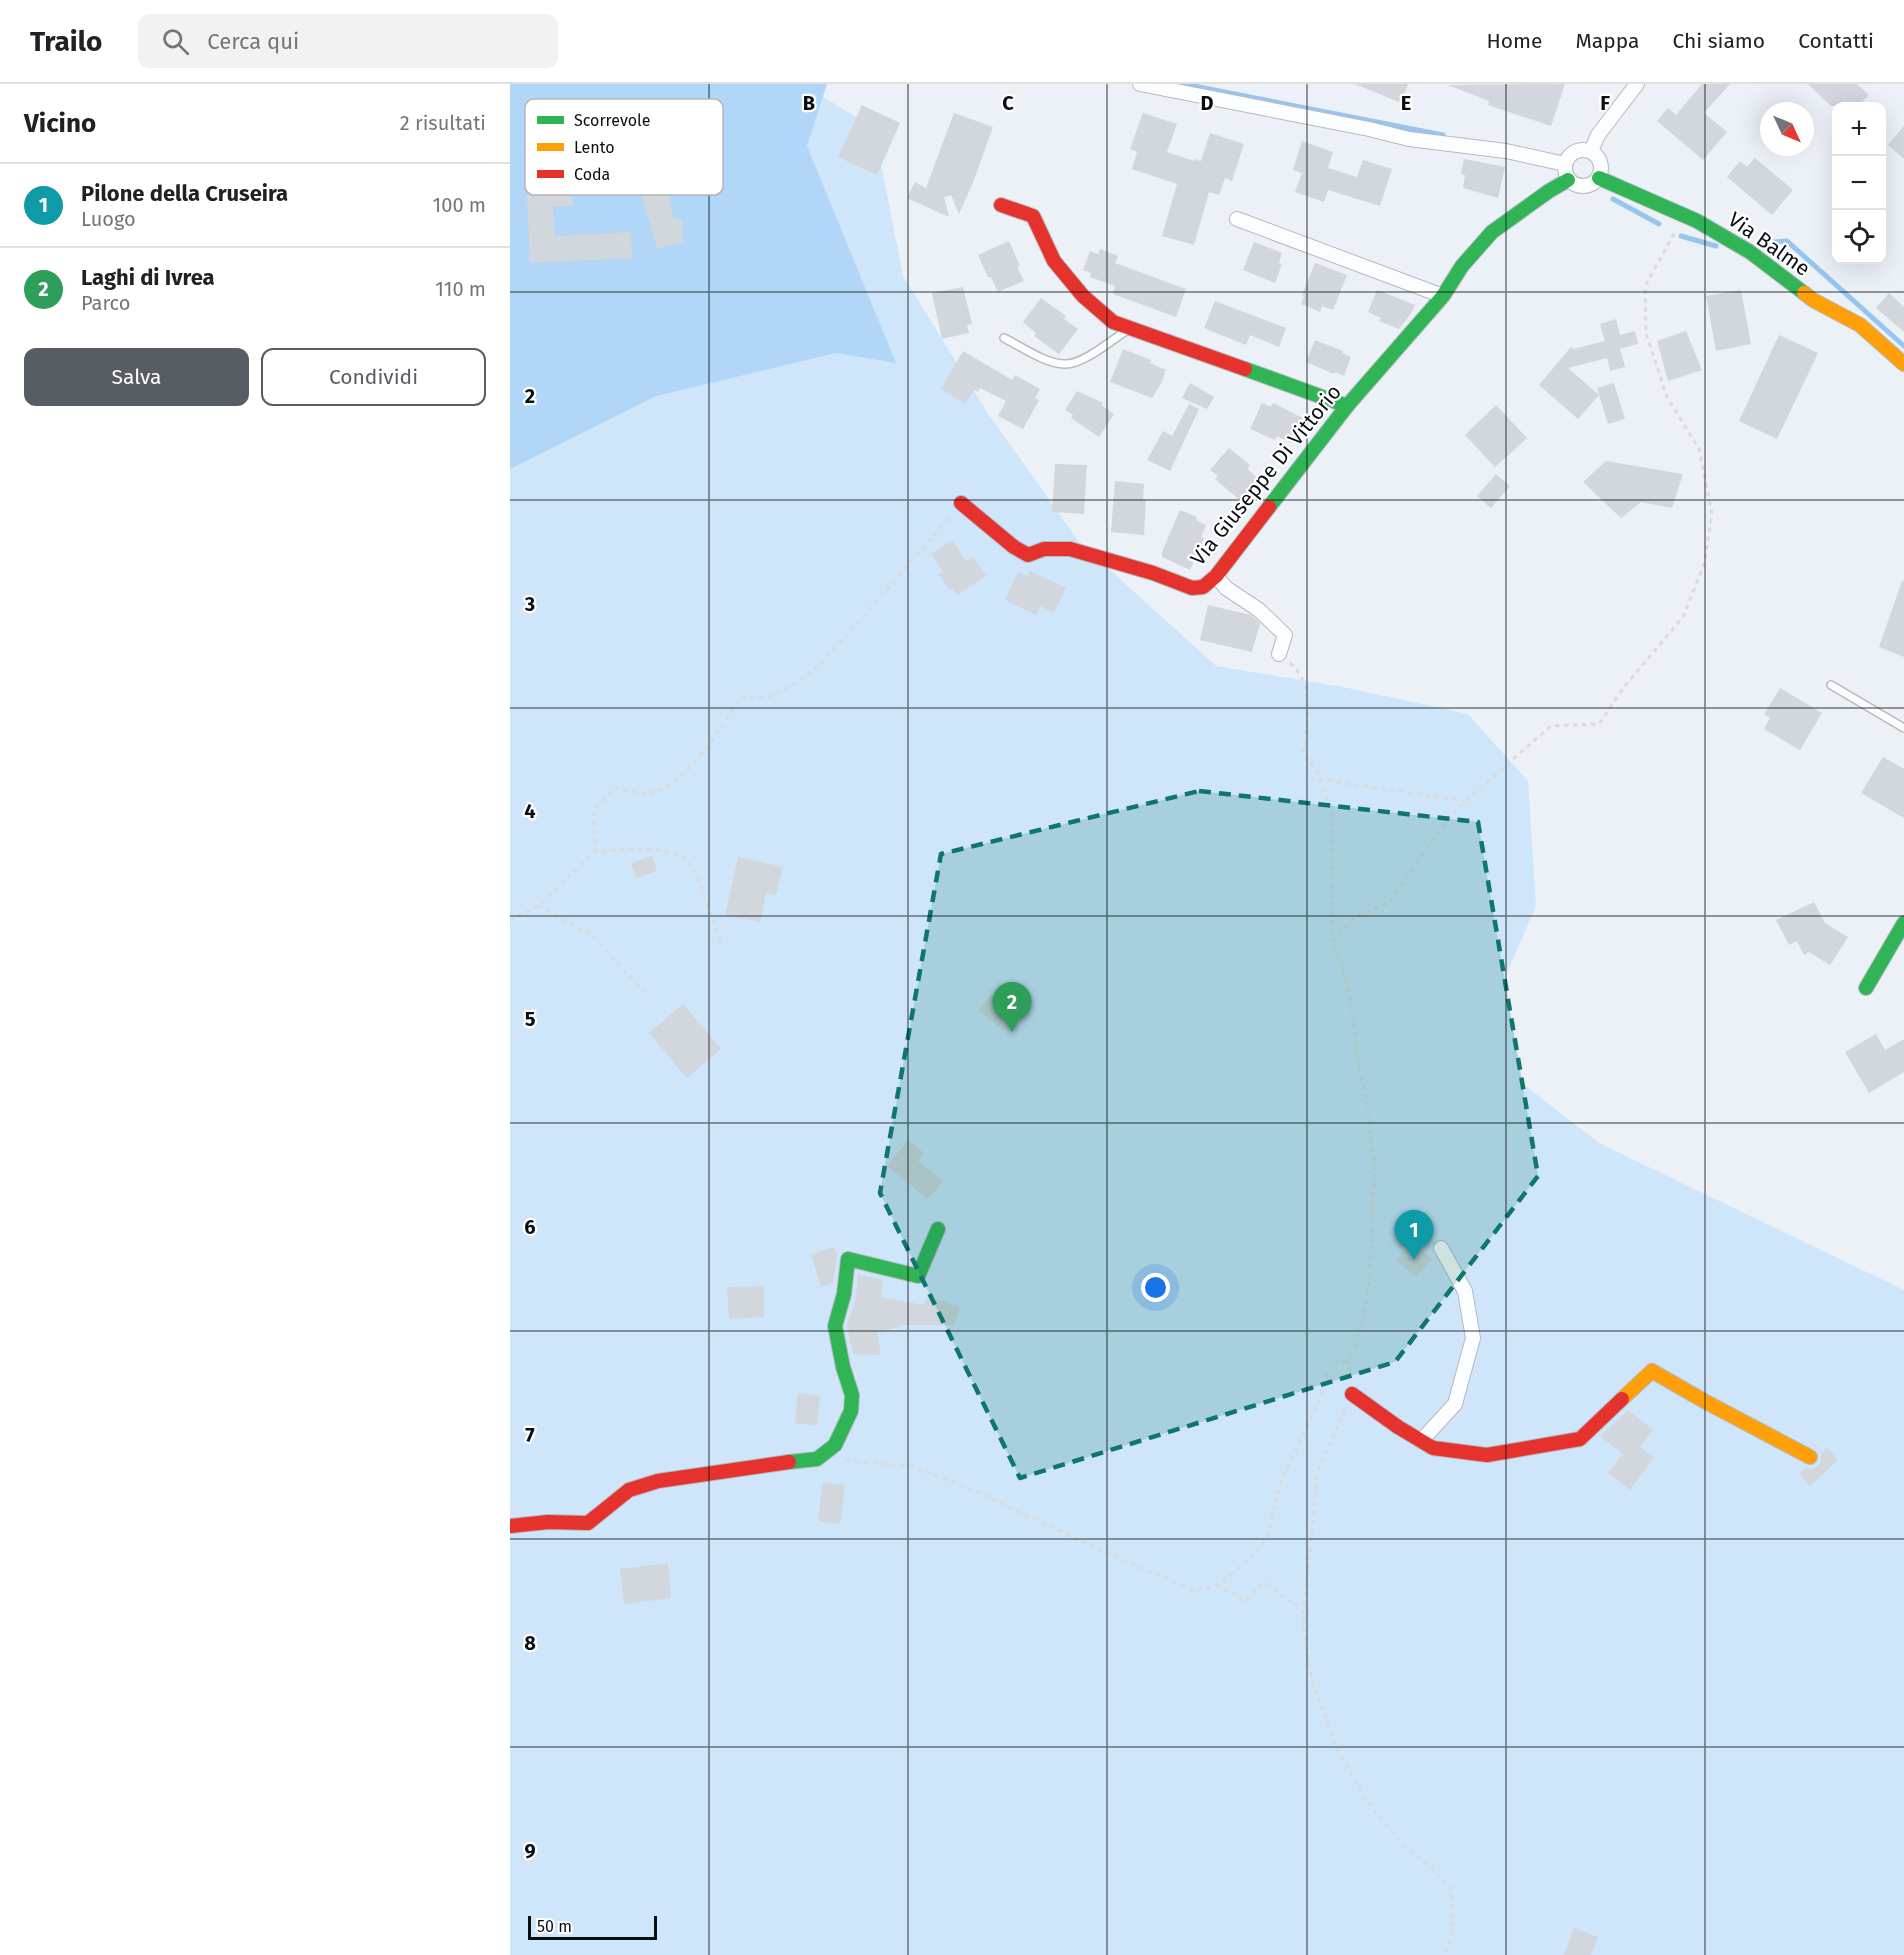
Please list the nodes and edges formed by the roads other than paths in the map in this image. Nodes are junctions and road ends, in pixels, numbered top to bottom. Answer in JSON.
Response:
{"nodes":[{"id":1,"x":1140,"y":84,"type":"edge"},
{"id":2,"x":1637,"y":84,"type":"edge"},
{"id":3,"x":1591,"y":151,"type":"junction"},
{"id":4,"x":1565,"y":164,"type":"junction"},
{"id":5,"x":1599,"y":178,"type":"junction"},
{"id":6,"x":1568,"y":180,"type":"junction"},
{"id":7,"x":1002,"y":205,"type":"dead end"},
{"id":8,"x":1237,"y":219,"type":"dead end"},
{"id":9,"x":1443,"y":296,"type":"junction"},
{"id":10,"x":1131,"y":328,"type":"junction"},
{"id":11,"x":1004,"y":338,"type":"dead end"},
{"id":12,"x":1904,"y":364,"type":"edge"},
{"id":13,"x":1347,"y":406,"type":"junction"},
{"id":14,"x":961,"y":503,"type":"road end"},
{"id":15,"x":1216,"y":576,"type":"junction"},
{"id":16,"x":1279,"y":654,"type":"road end"},
{"id":17,"x":1831,"y":685,"type":"dead end"},
{"id":18,"x":1904,"y":728,"type":"edge"},
{"id":19,"x":1904,"y":923,"type":"edge"},
{"id":20,"x":1866,"y":988,"type":"dead end"},
{"id":21,"x":938,"y":1229,"type":"dead end"},
{"id":22,"x":1442,"y":1248,"type":"dead end"},
{"id":23,"x":1352,"y":1394,"type":"road end"},
{"id":24,"x":1421,"y":1441,"type":"junction"},
{"id":25,"x":1810,"y":1457,"type":"dead end"},
{"id":26,"x":510,"y":1526,"type":"edge"}],
"edges":[{"from":1,"to":4,"type":"street"},
{"from":2,"to":3,"type":"street"},
{"from":3,"to":4,"type":"street"},
{"from":3,"to":5,"type":"street"},
{"from":4,"to":6,"type":"street"},
{"from":5,"to":6,"type":"street"},
{"from":5,"to":12,"type":"street","name":"Via Balme"},
{"from":6,"to":9,"type":"street","name":"Via Giuseppe Di Vittorio"},
{"from":7,"to":10,"type":"street"},
{"from":8,"to":9,"type":"street"},
{"from":9,"to":13,"type":"street","name":"Via Giuseppe Di Vittorio"},
{"from":10,"to":11,"type":"lane"},
{"from":10,"to":13,"type":"street"},
{"from":13,"to":15,"type":"street","name":"Via Giuseppe Di Vittorio"},
{"from":14,"to":15,"type":"street","name":"Via Giuseppe Di Vittorio"},
{"from":15,"to":16,"type":"street"},
{"from":17,"to":18,"type":"lane"},
{"from":19,"to":20,"type":"street"},
{"from":21,"to":26,"type":"street"},
{"from":22,"to":24,"type":"street"},
{"from":23,"to":24,"type":"street"},
{"from":24,"to":25,"type":"street"}]}
